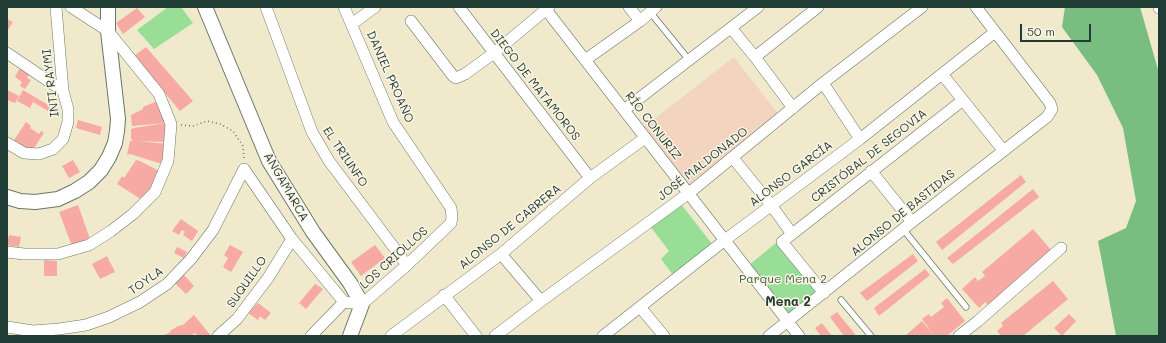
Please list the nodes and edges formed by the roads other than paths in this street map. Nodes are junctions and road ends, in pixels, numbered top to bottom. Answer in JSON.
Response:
{"nodes":[{"id":1,"x":56,"y":7,"type":"edge"},
{"id":2,"x":71,"y":7,"type":"edge"},
{"id":3,"x":108,"y":7,"type":"edge"},
{"id":4,"x":205,"y":7,"type":"edge"},
{"id":5,"x":266,"y":7,"type":"edge"},
{"id":6,"x":344,"y":7,"type":"edge"},
{"id":7,"x":375,"y":7,"type":"edge"},
{"id":8,"x":459,"y":7,"type":"edge"},
{"id":9,"x":629,"y":7,"type":"edge"},
{"id":10,"x":758,"y":7,"type":"edge"},
{"id":11,"x":818,"y":7,"type":"edge"},
{"id":12,"x":922,"y":7,"type":"edge"},
{"id":13,"x":976,"y":7,"type":"edge"},
{"id":14,"x":546,"y":8,"type":"edge"},
{"id":15,"x":653,"y":9,"type":"edge"},
{"id":16,"x":411,"y":21,"type":"dead end"},
{"id":17,"x":640,"y":21,"type":"junction"},
{"id":18,"x":352,"y":24,"type":"junction"},
{"id":19,"x":731,"y":28,"type":"junction"},
{"id":20,"x":108,"y":31,"type":"junction"},
{"id":21,"x":995,"y":32,"type":"junction"},
{"id":22,"x":7,"y":53,"type":"edge"},
{"id":23,"x":494,"y":53,"type":"junction"},
{"id":24,"x":755,"y":57,"type":"junction"},
{"id":25,"x":585,"y":60,"type":"junction"},
{"id":26,"x":689,"y":60,"type":"junction"},
{"id":27,"x":942,"y":74,"type":"junction"},
{"id":28,"x":823,"y":84,"type":"junction"},
{"id":29,"x":63,"y":91,"type":"junction"},
{"id":30,"x":963,"y":100,"type":"junction"},
{"id":31,"x":793,"y":108,"type":"junction"},
{"id":32,"x":624,"y":110,"type":"junction"},
{"id":33,"x":645,"y":138,"type":"junction"},
{"id":34,"x":860,"y":139,"type":"junction"},
{"id":35,"x":7,"y":143,"type":"edge"},
{"id":36,"x":1003,"y":150,"type":"junction"},
{"id":37,"x":733,"y":158,"type":"junction"},
{"id":38,"x":871,"y":171,"type":"junction"},
{"id":39,"x":590,"y":178,"type":"junction"},
{"id":40,"x":689,"y":193,"type":"junction"},
{"id":41,"x":7,"y":198,"type":"edge"},
{"id":42,"x":771,"y":205,"type":"junction"},
{"id":43,"x":452,"y":217,"type":"joint"},
{"id":44,"x":907,"y":225,"type":"junction"},
{"id":45,"x":792,"y":234,"type":"junction"},
{"id":46,"x":292,"y":239,"type":"junction"},
{"id":47,"x":725,"y":240,"type":"junction"},
{"id":48,"x":1061,"y":248,"type":"dead end"},
{"id":49,"x":7,"y":252,"type":"edge"},
{"id":50,"x":501,"y":254,"type":"junction"},
{"id":51,"x":407,"y":265,"type":"junction"},
{"id":52,"x":824,"y":293,"type":"junction"},
{"id":53,"x":444,"y":295,"type":"junction"},
{"id":54,"x":841,"y":300,"type":"dead end"},
{"id":55,"x":541,"y":301,"type":"junction"},
{"id":56,"x":344,"y":302,"type":"junction"},
{"id":57,"x":362,"y":304,"type":"junction"},
{"id":58,"x":640,"y":307,"type":"junction"},
{"id":59,"x":966,"y":307,"type":"dead end"},
{"id":60,"x":788,"y":322,"type":"junction"},
{"id":61,"x":7,"y":326,"type":"edge"},
{"id":62,"x":662,"y":335,"type":"edge"},
{"id":63,"x":218,"y":336,"type":"edge"},
{"id":64,"x":311,"y":336,"type":"edge"},
{"id":65,"x":350,"y":336,"type":"edge"},
{"id":66,"x":391,"y":336,"type":"edge"},
{"id":67,"x":476,"y":336,"type":"edge"},
{"id":68,"x":495,"y":336,"type":"edge"},
{"id":69,"x":603,"y":336,"type":"edge"},
{"id":70,"x":769,"y":336,"type":"edge"},
{"id":71,"x":799,"y":336,"type":"edge"},
{"id":72,"x":871,"y":336,"type":"edge"},
{"id":73,"x":959,"y":336,"type":"edge"}],
"edges":[{"from":1,"to":29,"type":"street","name":"INTI RAYMI"},
{"from":2,"to":20,"type":"street"},
{"from":3,"to":20,"type":"street"},
{"from":4,"to":57,"type":"street","name":"ANGAMARCA"},
{"from":5,"to":51,"type":"street","name":"EL TRIUNFO"},
{"from":6,"to":18,"type":"street","name":"DANIEL PROAÑO"},
{"from":7,"to":18,"type":"street"},
{"from":8,"to":23,"type":"street","name":"DIEGO DE MATAMOROS"},
{"from":9,"to":17,"type":"street"},
{"from":10,"to":19,"type":"street"},
{"from":11,"to":24,"type":"street"},
{"from":12,"to":28,"type":"street","name":"JOSÉ MALDONADO"},
{"from":13,"to":21,"type":"street"},
{"from":14,"to":23,"type":"street"},
{"from":14,"to":25,"type":"street","name":"RÍO CONURIZ"},
{"from":15,"to":17,"type":"street"},
{"from":15,"to":26,"type":"lane"},
{"from":16,"to":23,"type":"street"},
{"from":17,"to":25,"type":"street"},
{"from":18,"to":43,"type":"street","name":"DANIEL PROAÑO"},
{"from":19,"to":24,"type":"street"},
{"from":19,"to":26,"type":"street"},
{"from":20,"to":41,"type":"street"},
{"from":20,"to":49,"type":"street"},
{"from":21,"to":27,"type":"street","name":"ALONSO GARCÍA"},
{"from":21,"to":36,"type":"street","name":"ALONSO DE BASTIDAS"},
{"from":22,"to":29,"type":"street"},
{"from":23,"to":39,"type":"street","name":"DIEGO DE MATAMOROS"},
{"from":24,"to":31,"type":"street"},
{"from":25,"to":32,"type":"street","name":"RÍO CONURIZ"},
{"from":26,"to":32,"type":"street"},
{"from":27,"to":30,"type":"street"},
{"from":27,"to":34,"type":"street","name":"ALONSO GARCÍA"},
{"from":28,"to":31,"type":"street","name":"JOSÉ MALDONADO"},
{"from":28,"to":34,"type":"street"},
{"from":29,"to":35,"type":"street","name":"INTI RAYMI"},
{"from":30,"to":36,"type":"street"},
{"from":30,"to":38,"type":"street","name":"CRISTÓBAL DE SEGOVIA"},
{"from":31,"to":37,"type":"street","name":"JOSÉ MALDONADO"},
{"from":32,"to":33,"type":"street","name":"RÍO CONURIZ"},
{"from":33,"to":39,"type":"street","name":"ALONSO DE CABRERA"},
{"from":33,"to":40,"type":"street","name":"RÍO CONURIZ"},
{"from":34,"to":42,"type":"street","name":"ALONSO GARCÍA"},
{"from":36,"to":44,"type":"street","name":"ALONSO DE BASTIDAS"},
{"from":37,"to":40,"type":"street","name":"JOSÉ MALDONADO"},
{"from":37,"to":42,"type":"street"},
{"from":38,"to":44,"type":"street"},
{"from":38,"to":45,"type":"street","name":"CRISTÓBAL DE SEGOVIA"},
{"from":39,"to":50,"type":"street","name":"ALONSO DE CABRERA"},
{"from":40,"to":47,"type":"street","name":"RÍO CONURIZ"},
{"from":40,"to":55,"type":"street","name":"JOSÉ MALDONADO"},
{"from":42,"to":45,"type":"street"},
{"from":42,"to":47,"type":"street","name":"ALONSO GARCÍA"},
{"from":43,"to":51,"type":"street","name":"LOS CRIOLLOS"},
{"from":44,"to":52,"type":"street","name":"ALONSO DE BASTIDAS"},
{"from":44,"to":59,"type":"lane"},
{"from":45,"to":52,"type":"street"},
{"from":46,"to":56,"type":"street"},
{"from":46,"to":61,"type":"street","name":"TOYLA"},
{"from":46,"to":63,"type":"street","name":"SUQUILLO"},
{"from":47,"to":58,"type":"street","name":"ALONSO GARCÍA"},
{"from":47,"to":60,"type":"street","name":"RÍO CONURIZ"},
{"from":48,"to":73,"type":"street"},
{"from":50,"to":53,"type":"street","name":"ALONSO DE CABRERA"},
{"from":50,"to":55,"type":"street"},
{"from":51,"to":57,"type":"street","name":"LOS CRIOLLOS"},
{"from":52,"to":60,"type":"street","name":"ALONSO DE BASTIDAS"},
{"from":53,"to":66,"type":"street","name":"ALONSO DE CABRERA"},
{"from":53,"to":67,"type":"street"},
{"from":54,"to":72,"type":"lane"},
{"from":55,"to":68,"type":"street","name":"JOSÉ MALDONADO"},
{"from":56,"to":57,"type":"street","name":"LOS CRIOLLOS"},
{"from":56,"to":64,"type":"street"},
{"from":57,"to":65,"type":"street"},
{"from":58,"to":62,"type":"street"},
{"from":58,"to":69,"type":"street","name":"ALONSO GARCÍA"},
{"from":60,"to":70,"type":"street","name":"ALONSO DE BASTIDAS"},
{"from":60,"to":71,"type":"street","name":"RÍO CONURIZ"}]}
